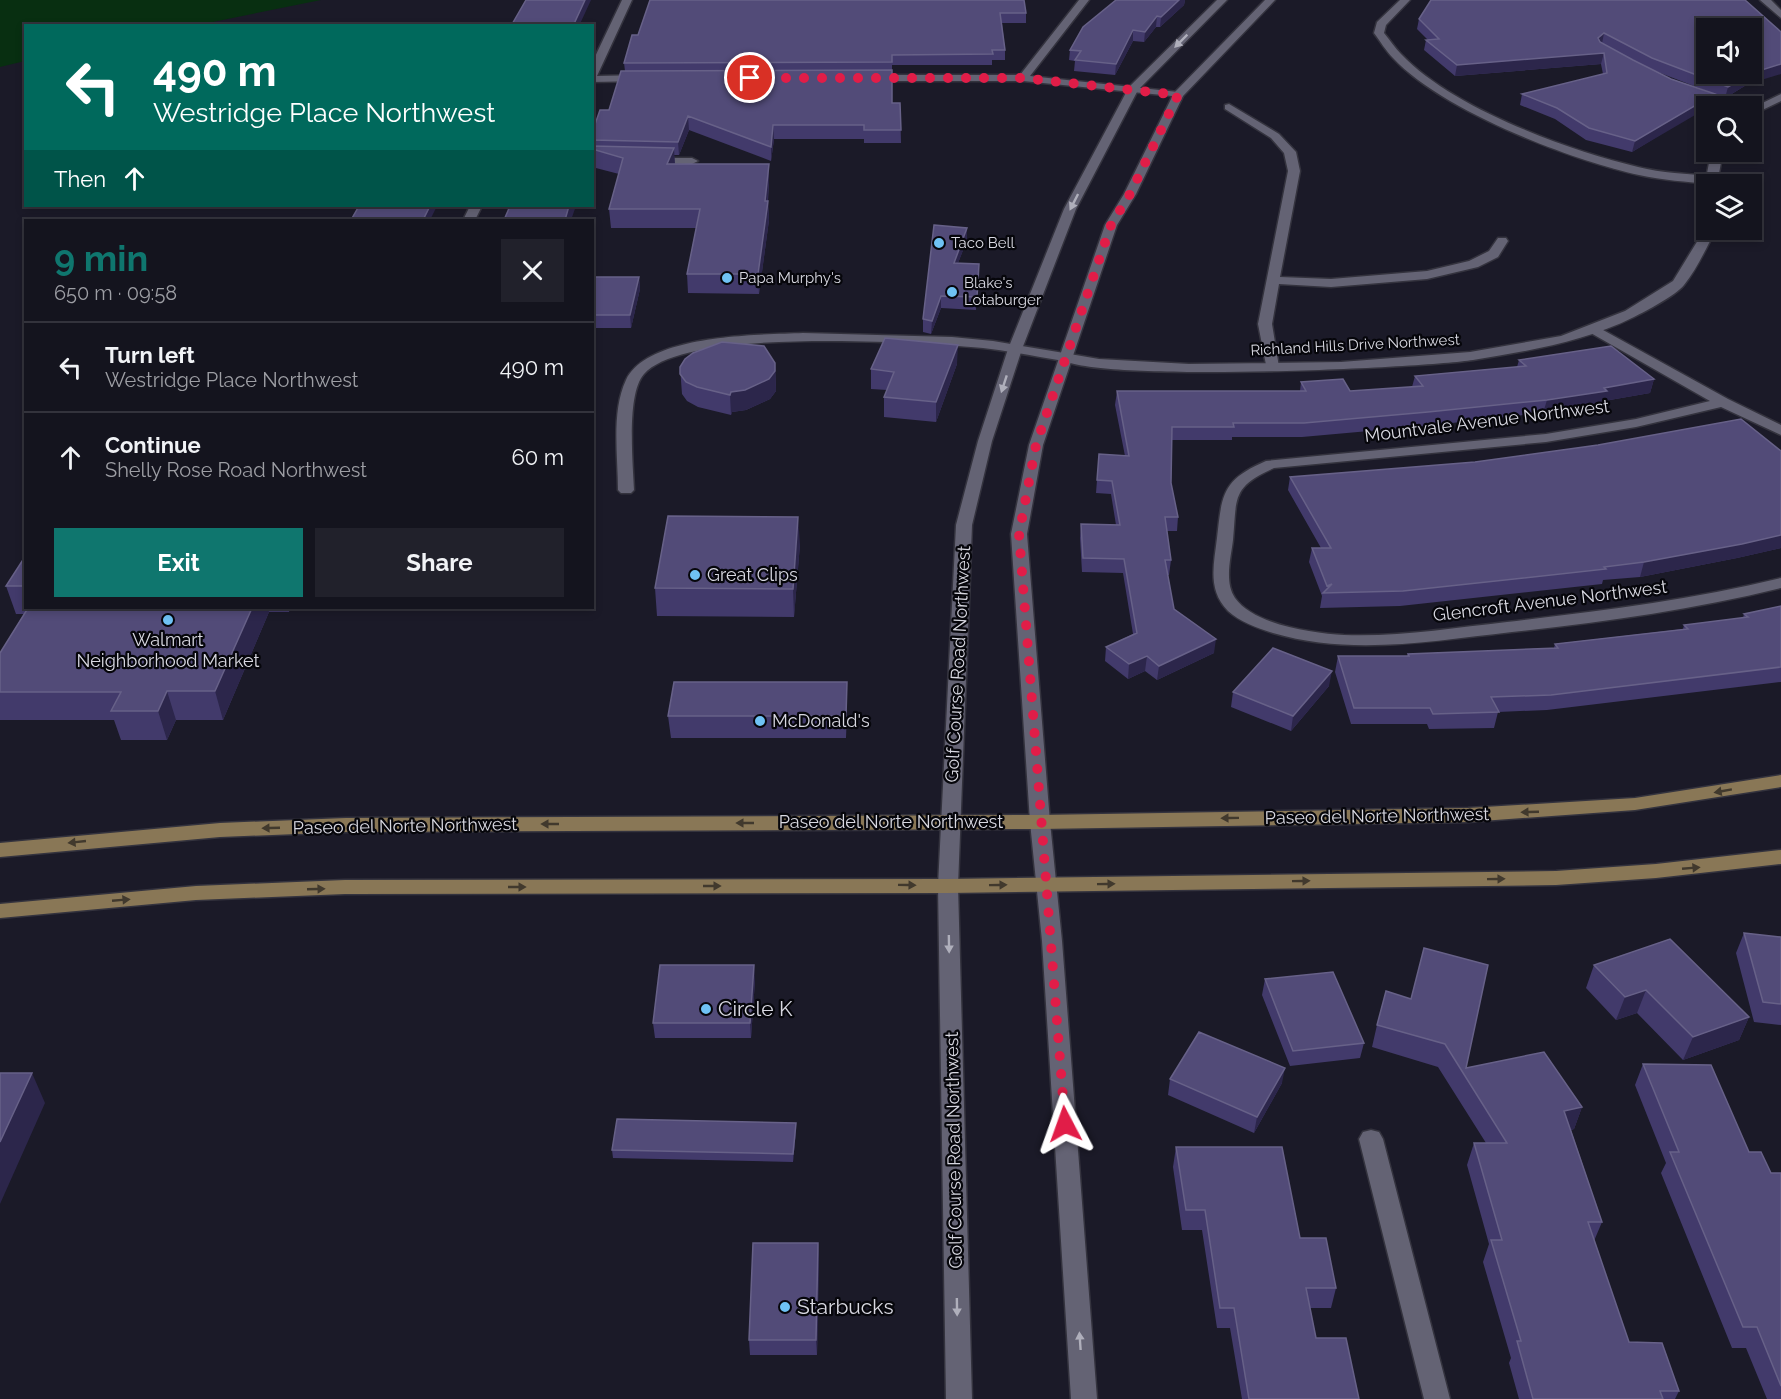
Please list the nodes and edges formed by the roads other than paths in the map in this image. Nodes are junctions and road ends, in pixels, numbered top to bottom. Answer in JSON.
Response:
{"nodes":[{"id":1,"x":627,"y":0,"type":"edge"},
{"id":2,"x":1084,"y":0,"type":"edge"},
{"id":3,"x":1222,"y":0,"type":"edge"},
{"id":4,"x":1270,"y":0,"type":"edge"},
{"id":5,"x":1405,"y":0,"type":"edge"},
{"id":6,"x":1765,"y":0,"type":"edge"},
{"id":7,"x":1781,"y":15,"type":"edge"},
{"id":8,"x":594,"y":73,"type":"edge"},
{"id":9,"x":594,"y":77,"type":"edge"},
{"id":10,"x":649,"y":78,"type":"edge"},
{"id":11,"x":859,"y":78,"type":"edge"},
{"id":12,"x":1023,"y":78,"type":"junction"},
{"id":13,"x":1676,"y":87,"type":"edge"},
{"id":14,"x":1133,"y":89,"type":"junction"},
{"id":15,"x":1178,"y":95,"type":"junction"},
{"id":16,"x":1705,"y":96,"type":"edge"},
{"id":17,"x":1781,"y":97,"type":"edge"},
{"id":18,"x":1762,"y":106,"type":"edge"},
{"id":19,"x":1229,"y":107,"type":"dead end"},
{"id":20,"x":633,"y":160,"type":"edge"},
{"id":21,"x":692,"y":161,"type":"edge"},
{"id":22,"x":1696,"y":180,"type":"edge"},
{"id":23,"x":1704,"y":240,"type":"edge"},
{"id":24,"x":1502,"y":241,"type":"dead end"},
{"id":25,"x":1272,"y":280,"type":"junction"},
{"id":26,"x":1594,"y":329,"type":"junction"},
{"id":27,"x":1015,"y":350,"type":"junction"},
{"id":28,"x":1064,"y":357,"type":"junction"},
{"id":29,"x":1272,"y":367,"type":"junction"},
{"id":30,"x":1722,"y":402,"type":"junction"},
{"id":31,"x":1781,"y":431,"type":"edge"},
{"id":32,"x":1256,"y":470,"type":"joint"},
{"id":33,"x":626,"y":490,"type":"dead end"},
{"id":34,"x":1781,"y":583,"type":"edge"},
{"id":35,"x":1781,"y":781,"type":"edge"},
{"id":36,"x":951,"y":822,"type":"junction"},
{"id":37,"x":1040,"y":822,"type":"junction"},
{"id":38,"x":0,"y":850,"type":"edge"},
{"id":39,"x":1781,"y":857,"type":"edge"},
{"id":40,"x":1047,"y":885,"type":"junction"},
{"id":41,"x":948,"y":886,"type":"junction"},
{"id":42,"x":0,"y":910,"type":"edge"},
{"id":43,"x":1371,"y":1139,"type":"dead end"},
{"id":44,"x":959,"y":1399,"type":"edge"},
{"id":45,"x":1084,"y":1399,"type":"edge"},
{"id":46,"x":1437,"y":1399,"type":"edge"}],
"edges":[{"from":1,"to":8,"type":"street"},
{"from":2,"to":12,"type":"street"},
{"from":3,"to":14,"type":"street","name":"Golf Course Road Northwest","one_way":true},
{"from":4,"to":15,"type":"street"},
{"from":5,"to":22,"type":"street"},
{"from":6,"to":7,"type":"street"},
{"from":9,"to":10,"type":"street"},
{"from":11,"to":12,"type":"street"},
{"from":12,"to":14,"type":"street"},
{"from":13,"to":16,"type":"street"},
{"from":14,"to":15,"type":"street"},
{"from":14,"to":27,"type":"street","name":"Golf Course Road Northwest","one_way":true},
{"from":15,"to":28,"type":"street"},
{"from":17,"to":18,"type":"street"},
{"from":19,"to":25,"type":"street"},
{"from":20,"to":21,"type":"street"},
{"from":23,"to":26,"type":"street","name":"Richland Hills Drive Northwest"},
{"from":24,"to":25,"type":"street"},
{"from":25,"to":29,"type":"street"},
{"from":26,"to":29,"type":"street","name":"Richland Hills Drive Northwest"},
{"from":26,"to":30,"type":"street"},
{"from":27,"to":28,"type":"street","name":"Richland Hills Drive Northwest"},
{"from":27,"to":33,"type":"street","name":"Richland Hills Drive Northwest"},
{"from":27,"to":36,"type":"street","name":"Golf Course Road Northwest","one_way":true},
{"from":28,"to":29,"type":"street","name":"Richland Hills Drive Northwest"},
{"from":28,"to":37,"type":"street"},
{"from":30,"to":31,"type":"street"},
{"from":30,"to":32,"type":"street","name":"Mountvale Avenue Northwest"},
{"from":32,"to":34,"type":"street","name":"Glencroft Avenue Northwest"},
{"from":35,"to":37,"type":"main road","name":"Paseo del Norte Northwest","one_way":true},
{"from":36,"to":37,"type":"main road","name":"Paseo del Norte Northwest"},
{"from":36,"to":38,"type":"main road","name":"Paseo del Norte Northwest","one_way":true},
{"from":36,"to":41,"type":"street","name":"Golf Course Road Northwest"},
{"from":37,"to":40,"type":"street"},
{"from":40,"to":39,"type":"main road","one_way":true},
{"from":41,"to":40,"type":"main road","one_way":true},
{"from":45,"to":40,"type":"street","one_way":true},
{"from":42,"to":41,"type":"main road","one_way":true},
{"from":41,"to":44,"type":"street","name":"Golf Course Road Northwest","one_way":true},
{"from":43,"to":46,"type":"street"}]}
